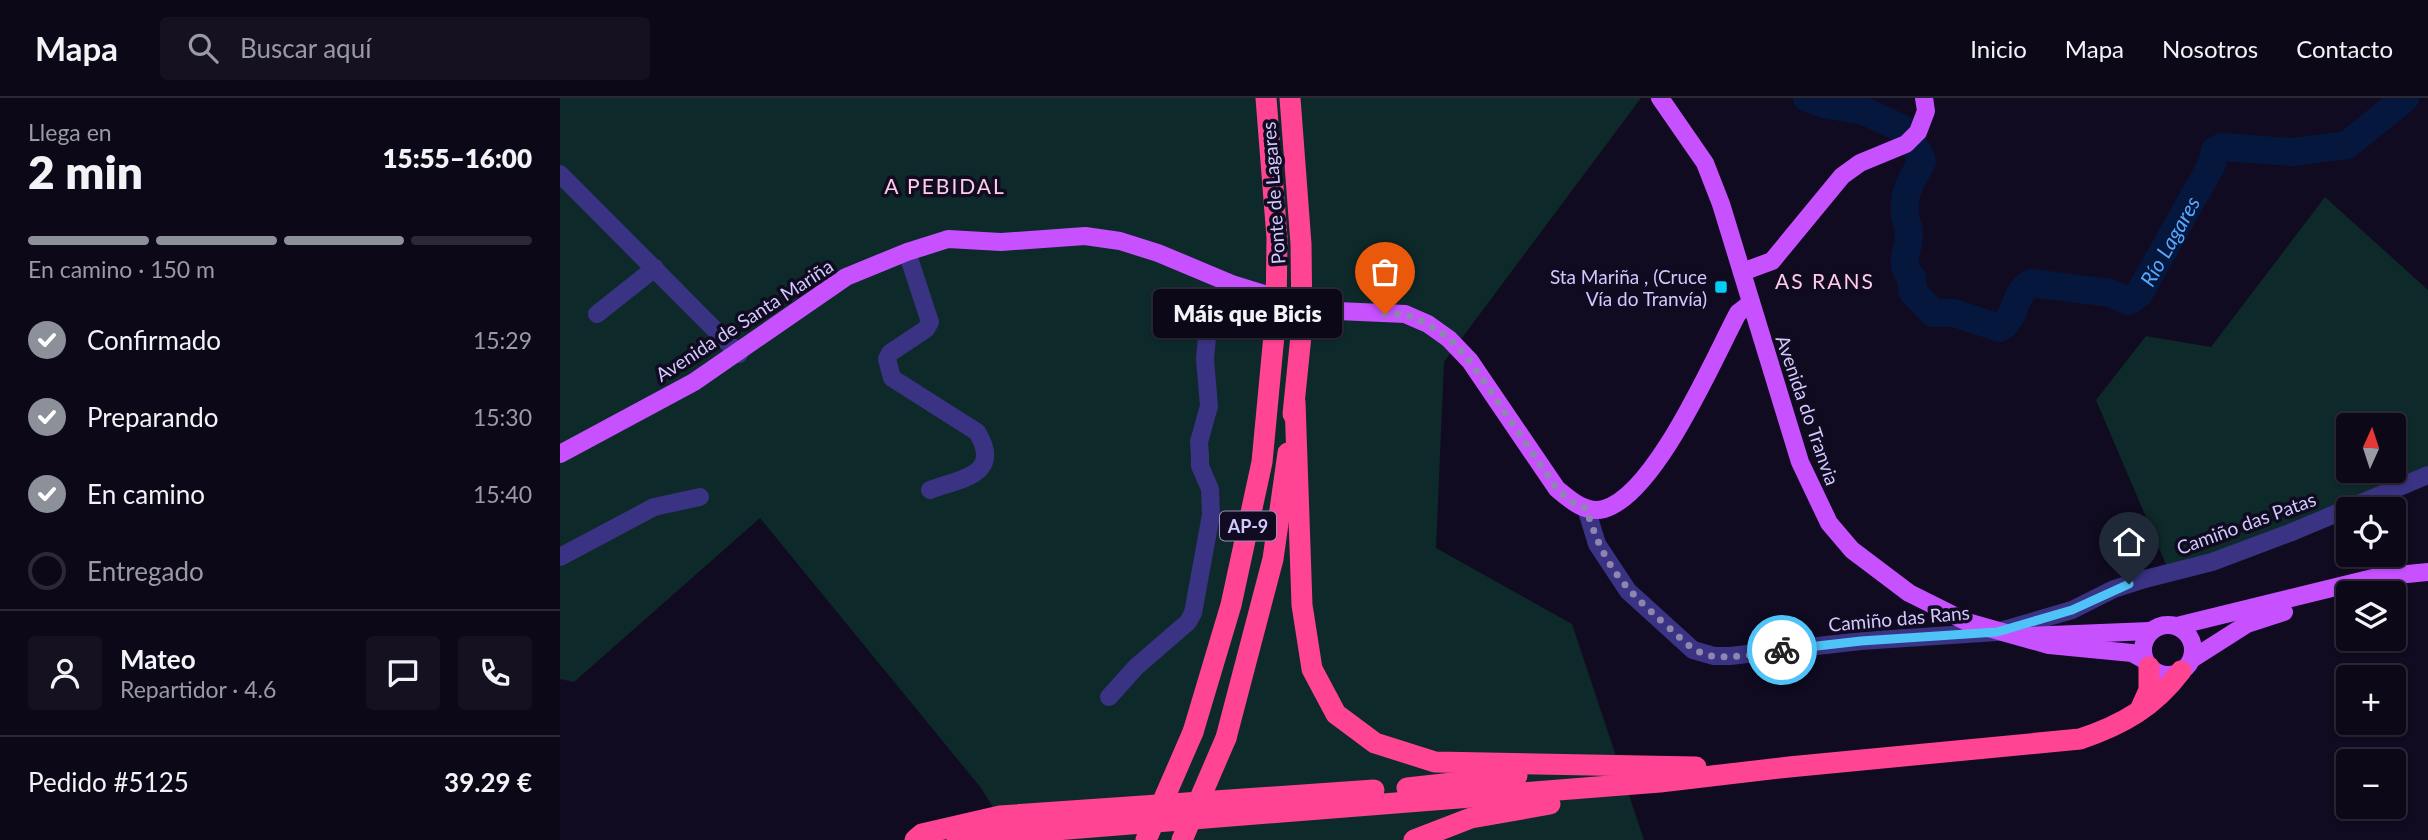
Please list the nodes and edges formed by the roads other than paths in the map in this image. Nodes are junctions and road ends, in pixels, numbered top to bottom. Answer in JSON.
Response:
{"nodes":[{"id":1,"x":1266,"y":98,"type":"edge"},
{"id":2,"x":1290,"y":98,"type":"edge"},
{"id":3,"x":1660,"y":98,"type":"edge"},
{"id":4,"x":1924,"y":98,"type":"edge"},
{"id":5,"x":560,"y":174,"type":"edge"},
{"id":6,"x":907,"y":252,"type":"junction"},
{"id":7,"x":655,"y":268,"type":"junction"},
{"id":8,"x":1742,"y":272,"type":"junction"},
{"id":9,"x":1231,"y":284,"type":"junction"},
{"id":10,"x":1751,"y":303,"type":"junction"},
{"id":11,"x":597,"y":314,"type":"dead end"},
{"id":12,"x":739,"y":354,"type":"junction"},
{"id":13,"x":1295,"y":402,"type":"junction"},
{"id":14,"x":560,"y":454,"type":"edge"},
{"id":15,"x":2428,"y":475,"type":"edge"},
{"id":16,"x":930,"y":490,"type":"dead end"},
{"id":17,"x":700,"y":497,"type":"dead end"},
{"id":18,"x":1586,"y":508,"type":"junction"},
{"id":19,"x":560,"y":557,"type":"edge"},
{"id":20,"x":2428,"y":572,"type":"edge"},
{"id":21,"x":2409,"y":575,"type":"junction"},
{"id":22,"x":2393,"y":581,"type":"edge"},
{"id":23,"x":2336,"y":599,"type":"edge"},
{"id":24,"x":2177,"y":626,"type":"junction"},
{"id":25,"x":2150,"y":631,"type":"junction"},
{"id":26,"x":1997,"y":632,"type":"junction"},
{"id":27,"x":2025,"y":637,"type":"junction"},
{"id":28,"x":2147,"y":664,"type":"junction"},
{"id":29,"x":2186,"y":665,"type":"junction"},
{"id":30,"x":1109,"y":697,"type":"dead end"},
{"id":31,"x":2139,"y":712,"type":"junction"},
{"id":32,"x":1603,"y":766,"type":"junction"},
{"id":33,"x":1789,"y":767,"type":"junction"},
{"id":34,"x":1660,"y":782,"type":"junction"},
{"id":35,"x":915,"y":840,"type":"edge"},
{"id":36,"x":957,"y":840,"type":"edge"},
{"id":37,"x":1146,"y":840,"type":"edge"},
{"id":38,"x":1182,"y":840,"type":"edge"},
{"id":39,"x":1414,"y":840,"type":"edge"}],
"edges":[{"from":1,"to":37,"type":"highway","name":"Ponte de Lagares","number":"AP-9","bridge":true},
{"from":2,"to":13,"type":"highway","name":"Ponte de Lagares","number":"AP-9","bridge":true},
{"from":3,"to":8,"type":"main road","name":"Avenida do Tranvia"},
{"from":4,"to":8,"type":"main road"},
{"from":5,"to":7,"type":"street"},
{"from":6,"to":9,"type":"main road","name":"Avenida de Santa Mariña"},
{"from":6,"to":12,"type":"main road","name":"Avenida de Santa Mariña"},
{"from":6,"to":16,"type":"street"},
{"from":7,"to":11,"type":"street"},
{"from":7,"to":12,"type":"street"},
{"from":8,"to":10,"type":"main road","name":"Avenida do Tranvia"},
{"from":9,"to":18,"type":"main road","name":"Avenida de Santa Mariña"},
{"from":9,"to":30,"type":"street"},
{"from":10,"to":18,"type":"main road"},
{"from":10,"to":26,"type":"main road","name":"Avenida do Tranvia"},
{"from":12,"to":14,"type":"main road","name":"Avenida de Santa Mariña"},
{"from":13,"to":32,"type":"highway"},
{"from":13,"to":38,"type":"highway","number":"AP-9","bridge":true},
{"from":15,"to":26,"type":"street","name":"Camiño das Patas"},
{"from":17,"to":19,"type":"street"},
{"from":18,"to":26,"type":"street","name":"Camiño das Rans"},
{"from":20,"to":21,"type":"main road"},
{"from":21,"to":22,"type":"main road"},
{"from":21,"to":24,"type":"main road"},
{"from":23,"to":29,"type":"main road"},
{"from":24,"to":25,"type":"main road"},
{"from":24,"to":29,"type":"main road"},
{"from":25,"to":27,"type":"main road","name":"Avenida do Tranvia"},
{"from":25,"to":28,"type":"main road"},
{"from":26,"to":27,"type":"main road","name":"Avenida do Tranvia"},
{"from":27,"to":28,"type":"main road","name":"Avenida do Tranvia"},
{"from":28,"to":29,"type":"main road"},
{"from":28,"to":31,"type":"highway"},
{"from":29,"to":31,"type":"highway"},
{"from":31,"to":33,"type":"highway"},
{"from":32,"to":33,"type":"highway"},
{"from":32,"to":35,"type":"highway"},
{"from":33,"to":34,"type":"highway"},
{"from":34,"to":36,"type":"highway"},
{"from":34,"to":39,"type":"highway"}]}
